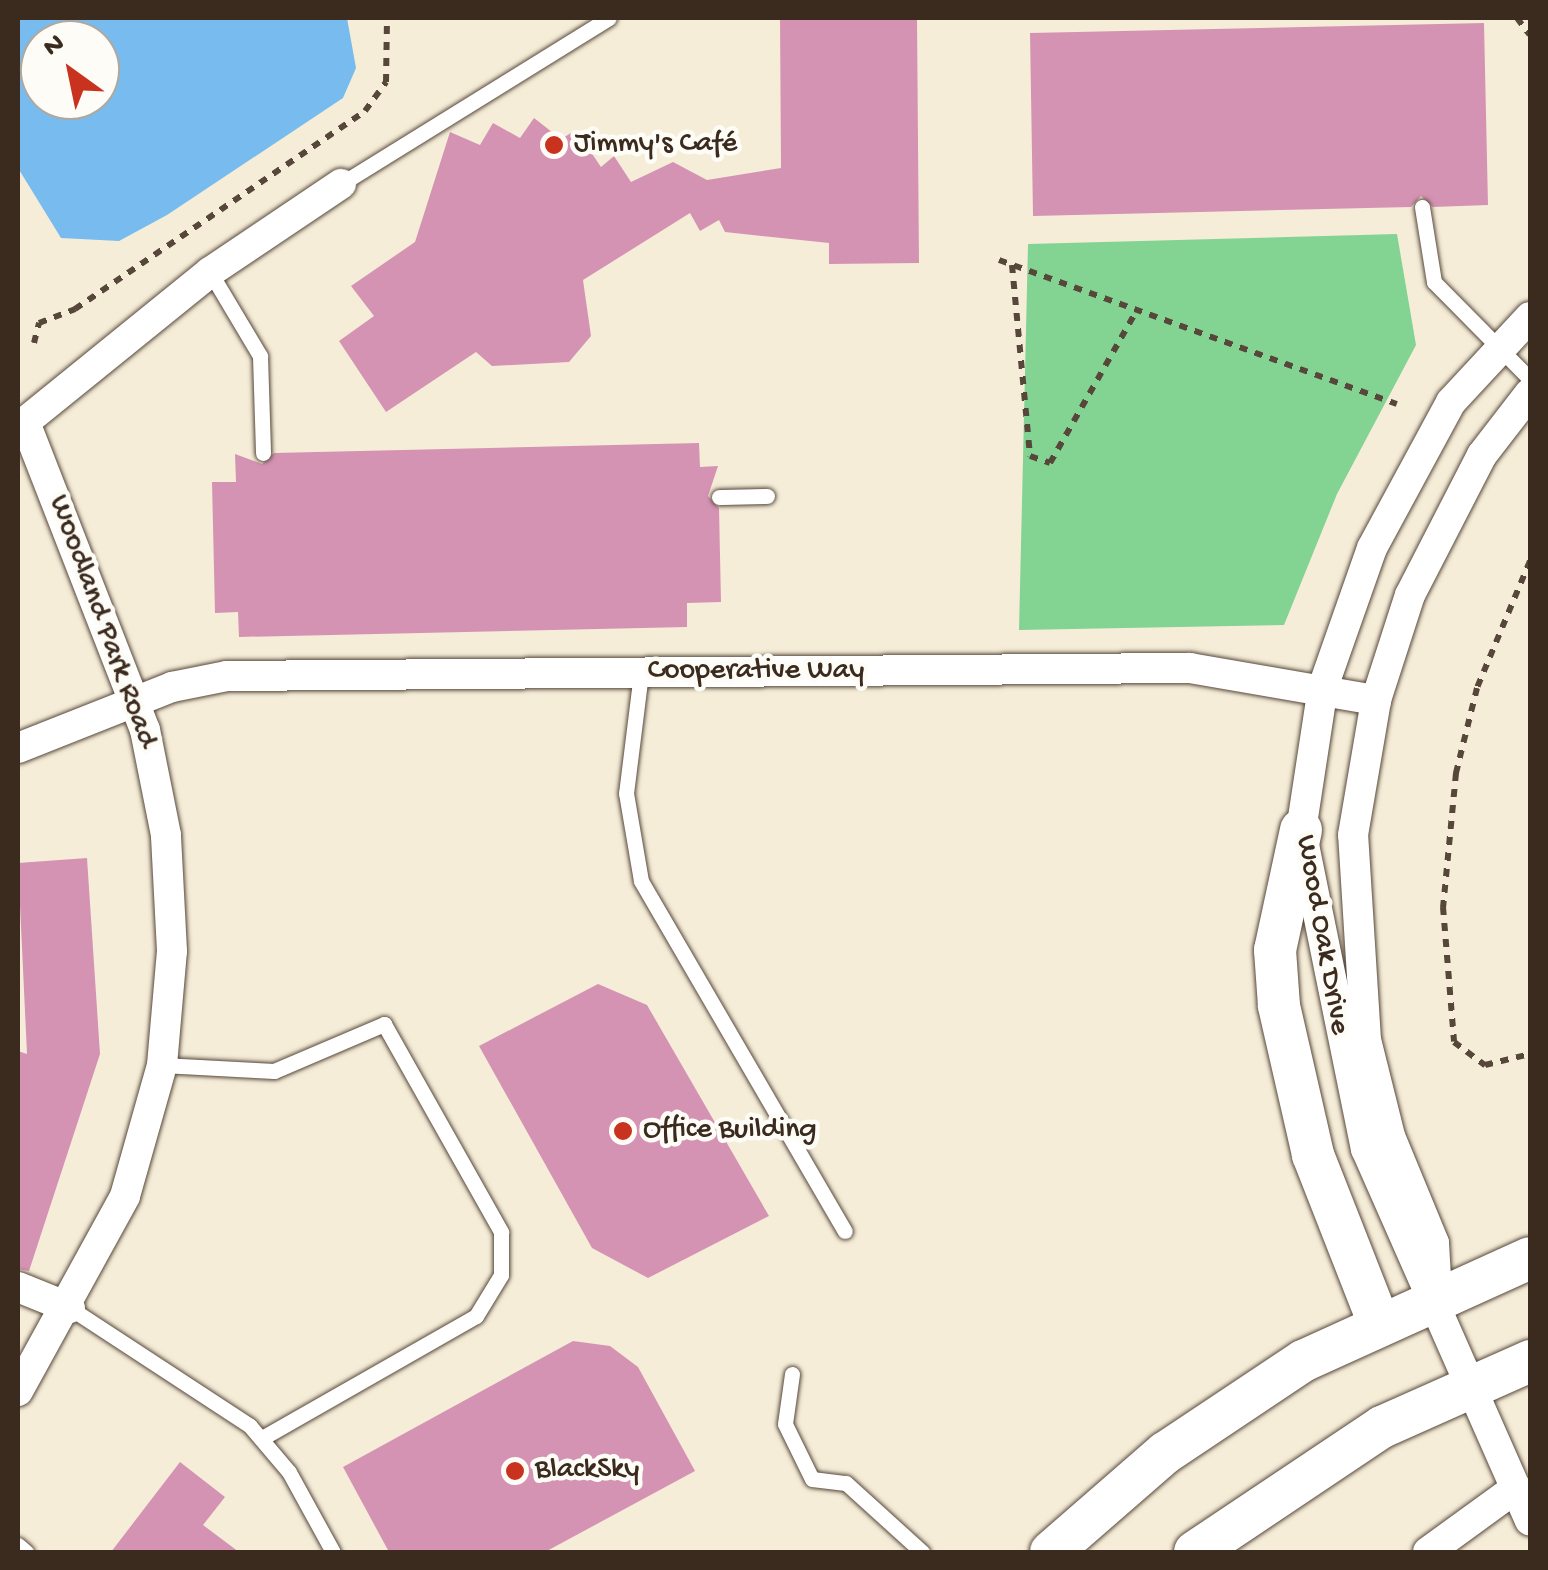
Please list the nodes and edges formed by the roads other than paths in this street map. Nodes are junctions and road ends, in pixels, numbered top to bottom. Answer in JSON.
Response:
{"nodes":[{"id":1,"x":608,"y":18,"type":"edge"},
{"id":2,"x":341,"y":184,"type":"joint"},
{"id":3,"x":1422,"y":207,"type":"dead end"},
{"id":4,"x":210,"y":272,"type":"junction"},
{"id":5,"x":1530,"y":318,"type":"edge"},
{"id":6,"x":1498,"y":348,"type":"junction"},
{"id":7,"x":1530,"y":380,"type":"edge"},
{"id":8,"x":1530,"y":393,"type":"edge"},
{"id":9,"x":21,"y":414,"type":"edge"},
{"id":10,"x":263,"y":453,"type":"dead end"},
{"id":11,"x":767,"y":496,"type":"dead end"},
{"id":12,"x":719,"y":497,"type":"dead end"},
{"id":13,"x":641,"y":672,"type":"junction"},
{"id":14,"x":1323,"y":687,"type":"junction"},
{"id":15,"x":1376,"y":700,"type":"junction"},
{"id":16,"x":136,"y":701,"type":"junction"},
{"id":17,"x":18,"y":748,"type":"edge"},
{"id":18,"x":1301,"y":830,"type":"junction"},
{"id":19,"x":162,"y":1065,"type":"junction"},
{"id":20,"x":845,"y":1231,"type":"dead end"},
{"id":21,"x":1530,"y":1258,"type":"edge"},
{"id":22,"x":18,"y":1286,"type":"edge"},
{"id":23,"x":1437,"y":1294,"type":"junction"},
{"id":24,"x":70,"y":1308,"type":"junction"},
{"id":25,"x":1378,"y":1321,"type":"junction"},
{"id":26,"x":1530,"y":1361,"type":"edge"},
{"id":27,"x":792,"y":1374,"type":"dead end"},
{"id":28,"x":1471,"y":1384,"type":"junction"},
{"id":29,"x":18,"y":1391,"type":"edge"},
{"id":30,"x":262,"y":1438,"type":"junction"},
{"id":31,"x":1516,"y":1488,"type":"junction"},
{"id":32,"x":1530,"y":1520,"type":"edge"},
{"id":33,"x":18,"y":1545,"type":"edge"},
{"id":34,"x":26,"y":1552,"type":"edge"},
{"id":35,"x":333,"y":1552,"type":"edge"},
{"id":36,"x":922,"y":1552,"type":"edge"},
{"id":37,"x":1051,"y":1552,"type":"edge"},
{"id":38,"x":1195,"y":1552,"type":"edge"},
{"id":39,"x":1428,"y":1552,"type":"edge"}],
"edges":[{"from":1,"to":2,"type":"lane"},
{"from":2,"to":4,"type":"street"},
{"from":3,"to":6,"type":"lane"},
{"from":4,"to":9,"type":"street"},
{"from":4,"to":10,"type":"lane"},
{"from":5,"to":6,"type":"street","name":"Wood Oak Drive"},
{"from":6,"to":7,"type":"lane"},
{"from":6,"to":14,"type":"street","name":"Wood Oak Drive"},
{"from":8,"to":15,"type":"street","name":"Wood Oak Drive"},
{"from":9,"to":16,"type":"street","name":"Woodland Park Road"},
{"from":11,"to":12,"type":"lane"},
{"from":13,"to":14,"type":"street","name":"Cooperative Way"},
{"from":13,"to":16,"type":"street","name":"Cooperative Way"},
{"from":13,"to":20,"type":"lane"},
{"from":14,"to":15,"type":"street","name":"Cooperative Way"},
{"from":14,"to":18,"type":"street","name":"Wood Oak Drive"},
{"from":15,"to":23,"type":"street","name":"Wood Oak Drive"},
{"from":16,"to":17,"type":"street","name":"Cooperative Way"},
{"from":16,"to":19,"type":"street","name":"Woodland Park Road"},
{"from":18,"to":23,"type":"street","name":"Wood Oak Drive"},
{"from":18,"to":25,"type":"main road"},
{"from":19,"to":24,"type":"street","name":"Woodland Park Road"},
{"from":19,"to":30,"type":"lane"},
{"from":21,"to":23,"type":"main road"},
{"from":22,"to":24,"type":"street"},
{"from":23,"to":25,"type":"main road"},
{"from":23,"to":28,"type":"street","name":"Wood Oak Drive"},
{"from":24,"to":29,"type":"street","name":"Woodland Park Road"},
{"from":24,"to":30,"type":"lane"},
{"from":25,"to":37,"type":"main road"},
{"from":26,"to":28,"type":"main road"},
{"from":27,"to":36,"type":"lane"},
{"from":28,"to":31,"type":"street","name":"Wood Oak Drive"},
{"from":28,"to":38,"type":"main road"},
{"from":30,"to":35,"type":"lane"},
{"from":31,"to":32,"type":"street","name":"Wood Oak Drive"},
{"from":31,"to":39,"type":"street"},
{"from":33,"to":34,"type":"lane"}]}
